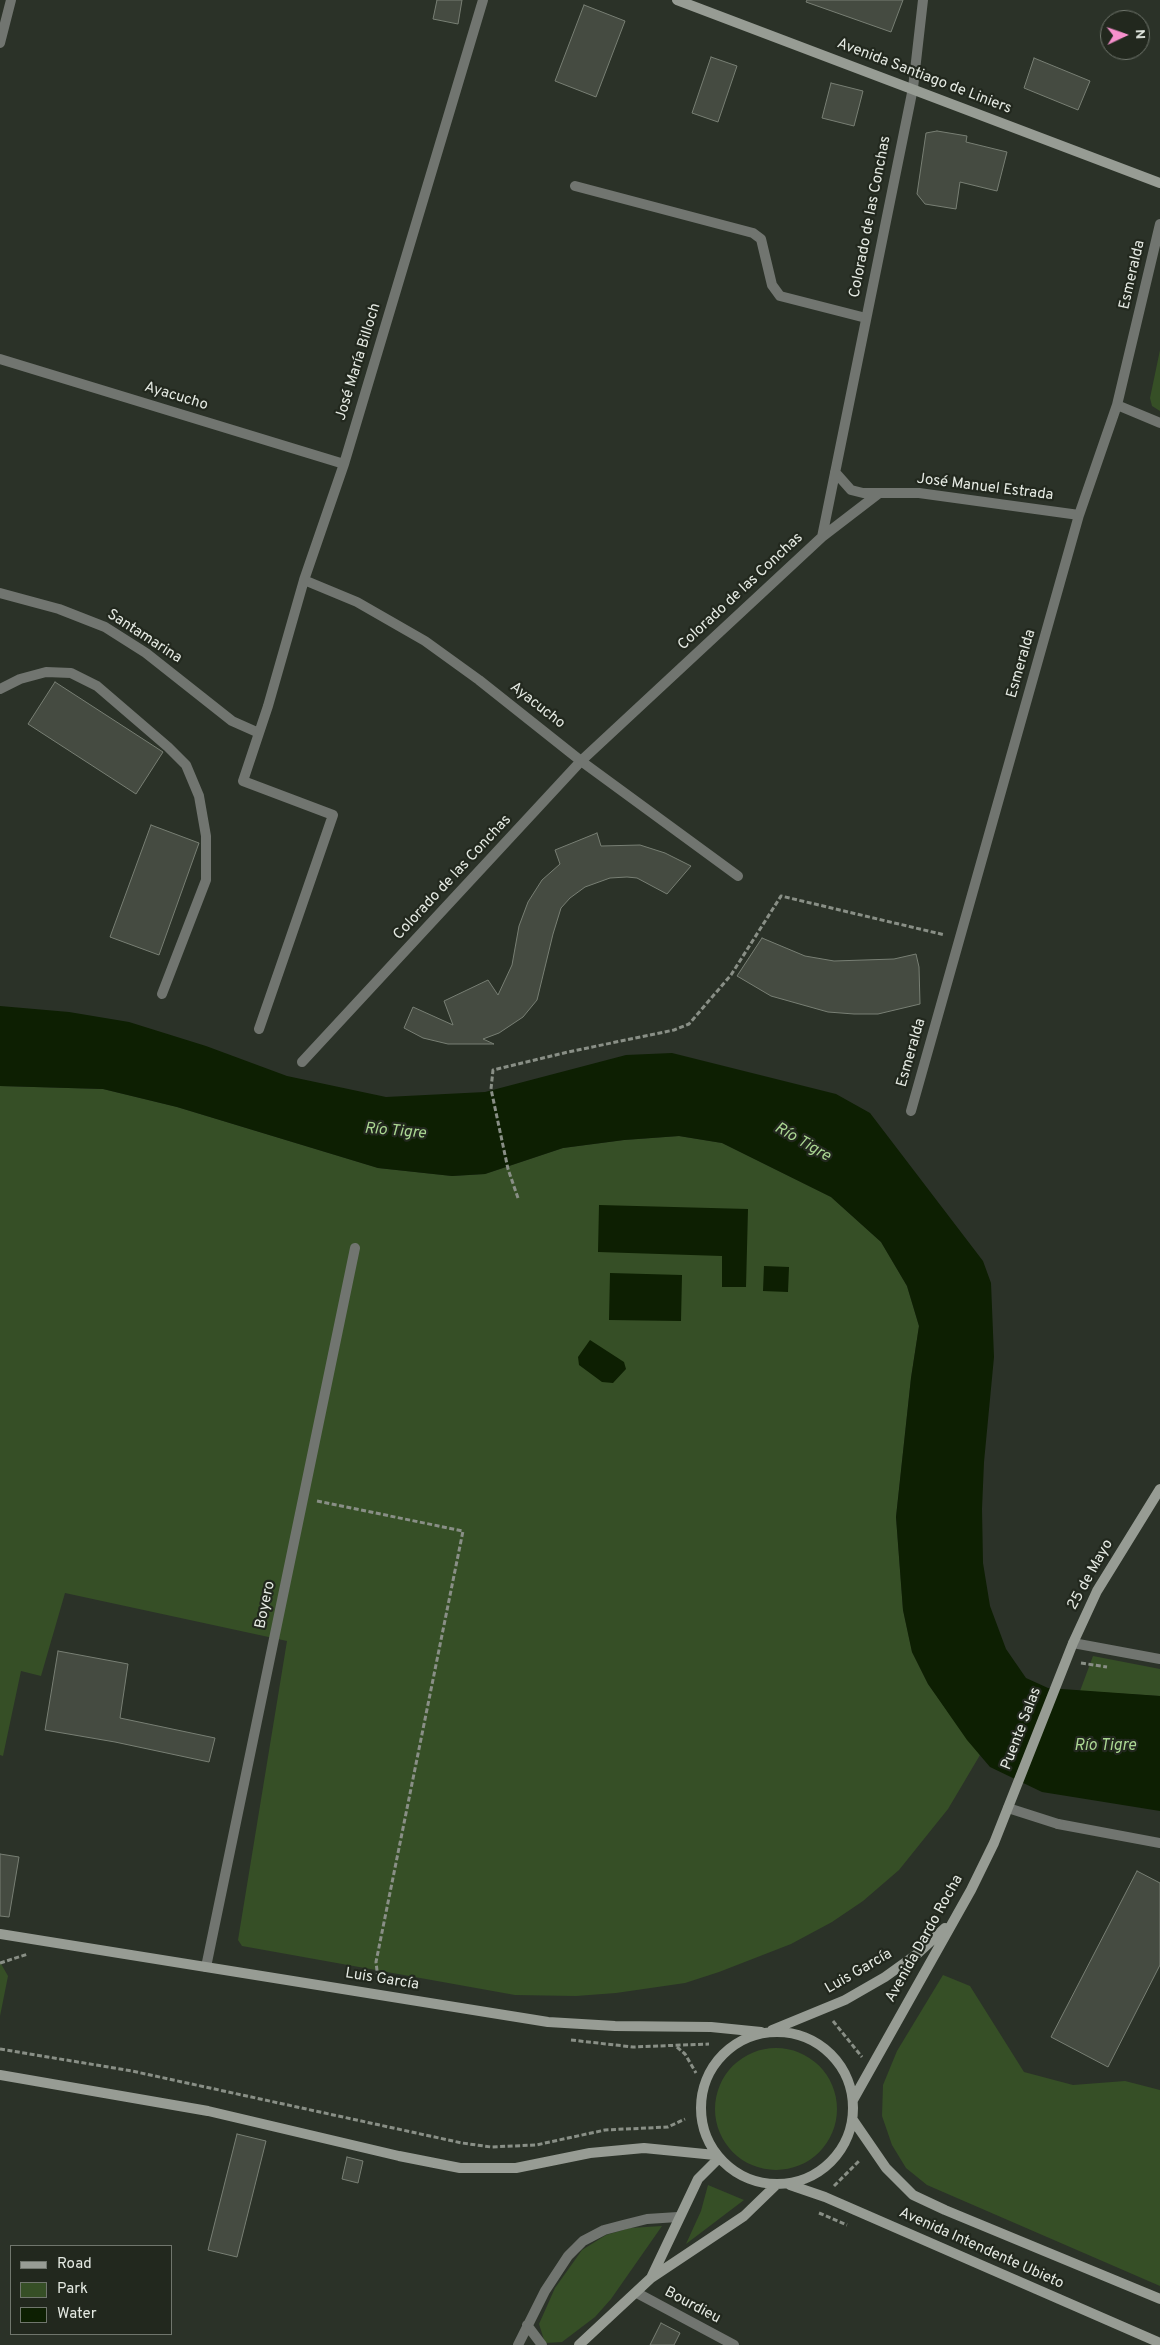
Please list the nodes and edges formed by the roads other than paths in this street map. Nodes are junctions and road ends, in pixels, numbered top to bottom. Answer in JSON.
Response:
{"nodes":[{"id":1,"x":11,"y":0,"type":"edge"},
{"id":2,"x":483,"y":0,"type":"edge"},
{"id":3,"x":677,"y":0,"type":"edge"},
{"id":4,"x":923,"y":0,"type":"edge"},
{"id":5,"x":0,"y":43,"type":"edge"},
{"id":6,"x":913,"y":88,"type":"junction"},
{"id":7,"x":1160,"y":183,"type":"edge"},
{"id":8,"x":575,"y":186,"type":"dead end"},
{"id":9,"x":1160,"y":224,"type":"edge"},
{"id":10,"x":866,"y":318,"type":"junction"},
{"id":11,"x":0,"y":360,"type":"edge"},
{"id":12,"x":1118,"y":405,"type":"junction"},
{"id":13,"x":1160,"y":423,"type":"edge"},
{"id":14,"x":344,"y":464,"type":"junction"},
{"id":15,"x":835,"y":472,"type":"junction"},
{"id":16,"x":878,"y":494,"type":"junction"},
{"id":17,"x":1079,"y":515,"type":"junction"},
{"id":18,"x":822,"y":537,"type":"junction"},
{"id":19,"x":304,"y":580,"type":"junction"},
{"id":20,"x":0,"y":593,"type":"edge"},
{"id":21,"x":0,"y":690,"type":"edge"},
{"id":22,"x":259,"y":733,"type":"junction"},
{"id":23,"x":581,"y":760,"type":"junction"},
{"id":24,"x":738,"y":876,"type":"dead end"},
{"id":25,"x":162,"y":994,"type":"dead end"},
{"id":26,"x":259,"y":1029,"type":"dead end"},
{"id":27,"x":302,"y":1062,"type":"dead end"},
{"id":28,"x":911,"y":1112,"type":"dead end"},
{"id":29,"x":355,"y":1248,"type":"dead end"},
{"id":30,"x":1160,"y":1489,"type":"edge"},
{"id":31,"x":1073,"y":1643,"type":"junction"},
{"id":32,"x":1160,"y":1659,"type":"edge"},
{"id":33,"x":1058,"y":1681,"type":"joint"},
{"id":34,"x":1015,"y":1789,"type":"joint"},
{"id":35,"x":1008,"y":1808,"type":"junction"},
{"id":36,"x":1160,"y":1843,"type":"edge"},
{"id":37,"x":952,"y":1923,"type":"junction"},
{"id":38,"x":0,"y":1934,"type":"edge"},
{"id":39,"x":206,"y":1967,"type":"junction"},
{"id":40,"x":766,"y":2031,"type":"junction"},
{"id":41,"x":0,"y":2075,"type":"edge"},
{"id":42,"x":853,"y":2100,"type":"junction"},
{"id":43,"x":853,"y":2120,"type":"junction"},
{"id":44,"x":717,"y":2157,"type":"junction"},
{"id":45,"x":776,"y":2185,"type":"junction"},
{"id":46,"x":790,"y":2185,"type":"junction"},
{"id":47,"x":678,"y":2217,"type":"junction"},
{"id":48,"x":651,"y":2278,"type":"junction"},
{"id":49,"x":637,"y":2293,"type":"junction"},
{"id":50,"x":1160,"y":2299,"type":"edge"},
{"id":51,"x":527,"y":2325,"type":"junction"},
{"id":52,"x":1160,"y":2343,"type":"edge"},
{"id":53,"x":518,"y":2345,"type":"edge"},
{"id":54,"x":542,"y":2345,"type":"edge"},
{"id":55,"x":579,"y":2345,"type":"edge"},
{"id":56,"x":734,"y":2345,"type":"edge"}],
"edges":[{"from":1,"to":5,"type":"street"},
{"from":2,"to":14,"type":"street","name":"José María Billoch"},
{"from":3,"to":6,"type":"main road","name":"Avenida Santiago de Liniers"},
{"from":4,"to":6,"type":"street","name":"Colorado de las Conchas"},
{"from":6,"to":7,"type":"main road","name":"Avenida Santiago de Liniers"},
{"from":6,"to":10,"type":"street","name":"Colorado de las Conchas"},
{"from":8,"to":10,"type":"street"},
{"from":9,"to":12,"type":"street","name":"Esmeralda"},
{"from":10,"to":15,"type":"street","name":"Colorado de las Conchas"},
{"from":11,"to":14,"type":"street","name":"Ayacucho"},
{"from":12,"to":13,"type":"street"},
{"from":12,"to":17,"type":"street","name":"Esmeralda"},
{"from":14,"to":19,"type":"street","name":"José María Billoch"},
{"from":15,"to":16,"type":"street","name":"José Manuel Estrada"},
{"from":15,"to":18,"type":"street","name":"Colorado de las Conchas"},
{"from":16,"to":17,"type":"street","name":"José Manuel Estrada"},
{"from":16,"to":18,"type":"street"},
{"from":17,"to":28,"type":"street","name":"Esmeralda"},
{"from":18,"to":23,"type":"street","name":"Colorado de las Conchas"},
{"from":19,"to":22,"type":"street","name":"José María Billoch"},
{"from":19,"to":23,"type":"street","name":"Ayacucho"},
{"from":20,"to":22,"type":"street","name":"Santamarina"},
{"from":21,"to":25,"type":"street"},
{"from":22,"to":26,"type":"street","name":"José María Billoch"},
{"from":23,"to":24,"type":"street","name":"Ayacucho"},
{"from":23,"to":27,"type":"street","name":"Colorado de las Conchas"},
{"from":29,"to":39,"type":"street","name":"Boyero"},
{"from":30,"to":31,"type":"main road","name":"25 de Mayo"},
{"from":31,"to":32,"type":"street"},
{"from":31,"to":33,"type":"main road","name":"25 de Mayo"},
{"from":33,"to":34,"type":"main road","name":"Puente Salas"},
{"from":34,"to":35,"type":"main road","name":"Avenida Dardo Rocha"},
{"from":35,"to":36,"type":"street"},
{"from":35,"to":37,"type":"main road","name":"Avenida Dardo Rocha"},
{"from":37,"to":40,"type":"main road","name":"Luis García"},
{"from":37,"to":42,"type":"main road","name":"Avenida Dardo Rocha"},
{"from":38,"to":39,"type":"main road","name":"Luis García"},
{"from":39,"to":40,"type":"main road","name":"Luis García"},
{"from":40,"to":42,"type":"main road"},
{"from":40,"to":44,"type":"main road"},
{"from":41,"to":44,"type":"main road"},
{"from":42,"to":43,"type":"main road"},
{"from":43,"to":46,"type":"main road"},
{"from":43,"to":50,"type":"main road","name":"Avenida Intendente Ubieto"},
{"from":44,"to":45,"type":"main road"},
{"from":44,"to":47,"type":"main road"},
{"from":45,"to":46,"type":"main road"},
{"from":45,"to":48,"type":"main road"},
{"from":46,"to":52,"type":"main road","name":"Avenida Intendente Ubieto"},
{"from":47,"to":48,"type":"main road"},
{"from":47,"to":51,"type":"street"},
{"from":48,"to":49,"type":"main road"},
{"from":49,"to":55,"type":"main road"},
{"from":49,"to":56,"type":"street","name":"Bourdieu"},
{"from":51,"to":53,"type":"street"},
{"from":51,"to":54,"type":"street"}]}
